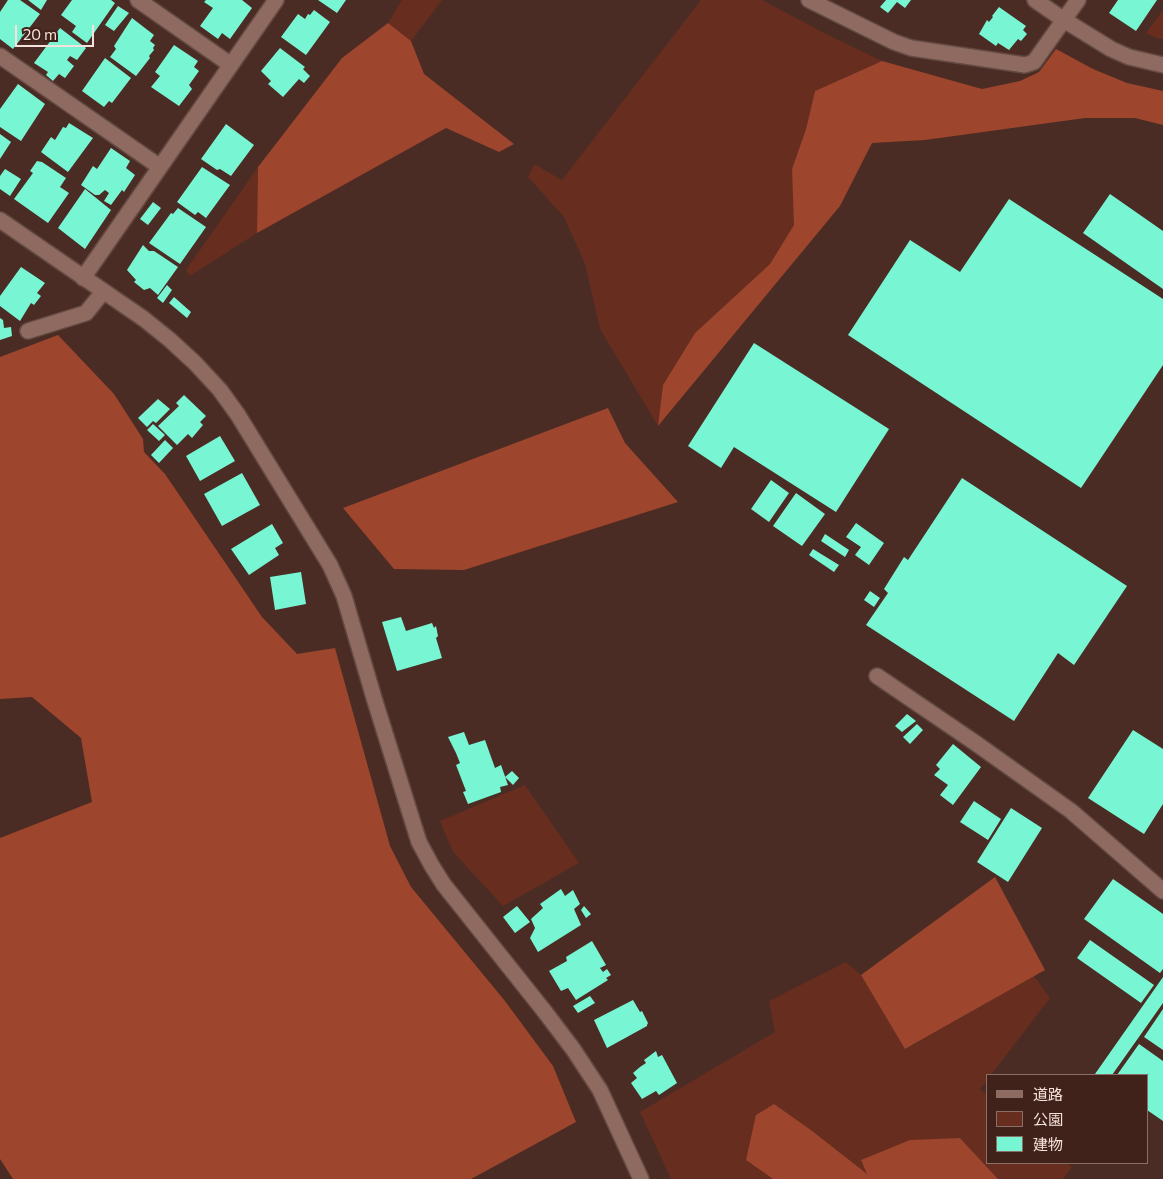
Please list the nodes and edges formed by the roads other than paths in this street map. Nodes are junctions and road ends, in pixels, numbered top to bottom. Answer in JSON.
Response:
{"nodes":[{"id":1,"x":138,"y":0,"type":"edge"},
{"id":2,"x":276,"y":0,"type":"edge"},
{"id":3,"x":809,"y":0,"type":"edge"},
{"id":4,"x":1035,"y":0,"type":"edge"},
{"id":5,"x":1078,"y":0,"type":"edge"},
{"id":6,"x":1064,"y":20,"type":"junction"},
{"id":7,"x":0,"y":56,"type":"edge"},
{"id":8,"x":231,"y":64,"type":"junction"},
{"id":9,"x":1163,"y":65,"type":"edge"},
{"id":10,"x":160,"y":167,"type":"junction"},
{"id":11,"x":0,"y":220,"type":"edge"},
{"id":12,"x":83,"y":278,"type":"junction"},
{"id":13,"x":103,"y":292,"type":"junction"},
{"id":14,"x":28,"y":330,"type":"dead end"},
{"id":15,"x":876,"y":676,"type":"dead end"},
{"id":16,"x":1163,"y":891,"type":"edge"},
{"id":17,"x":640,"y":1179,"type":"edge"}],
"edges":[{"from":1,"to":8,"type":"street"},
{"from":2,"to":8,"type":"street"},
{"from":3,"to":6,"type":"street"},
{"from":4,"to":6,"type":"street"},
{"from":5,"to":6,"type":"street"},
{"from":6,"to":9,"type":"street"},
{"from":7,"to":10,"type":"street"},
{"from":8,"to":10,"type":"street"},
{"from":10,"to":12,"type":"street"},
{"from":11,"to":12,"type":"street"},
{"from":12,"to":13,"type":"street"},
{"from":13,"to":14,"type":"street"},
{"from":13,"to":17,"type":"street"},
{"from":15,"to":16,"type":"street"}]}
